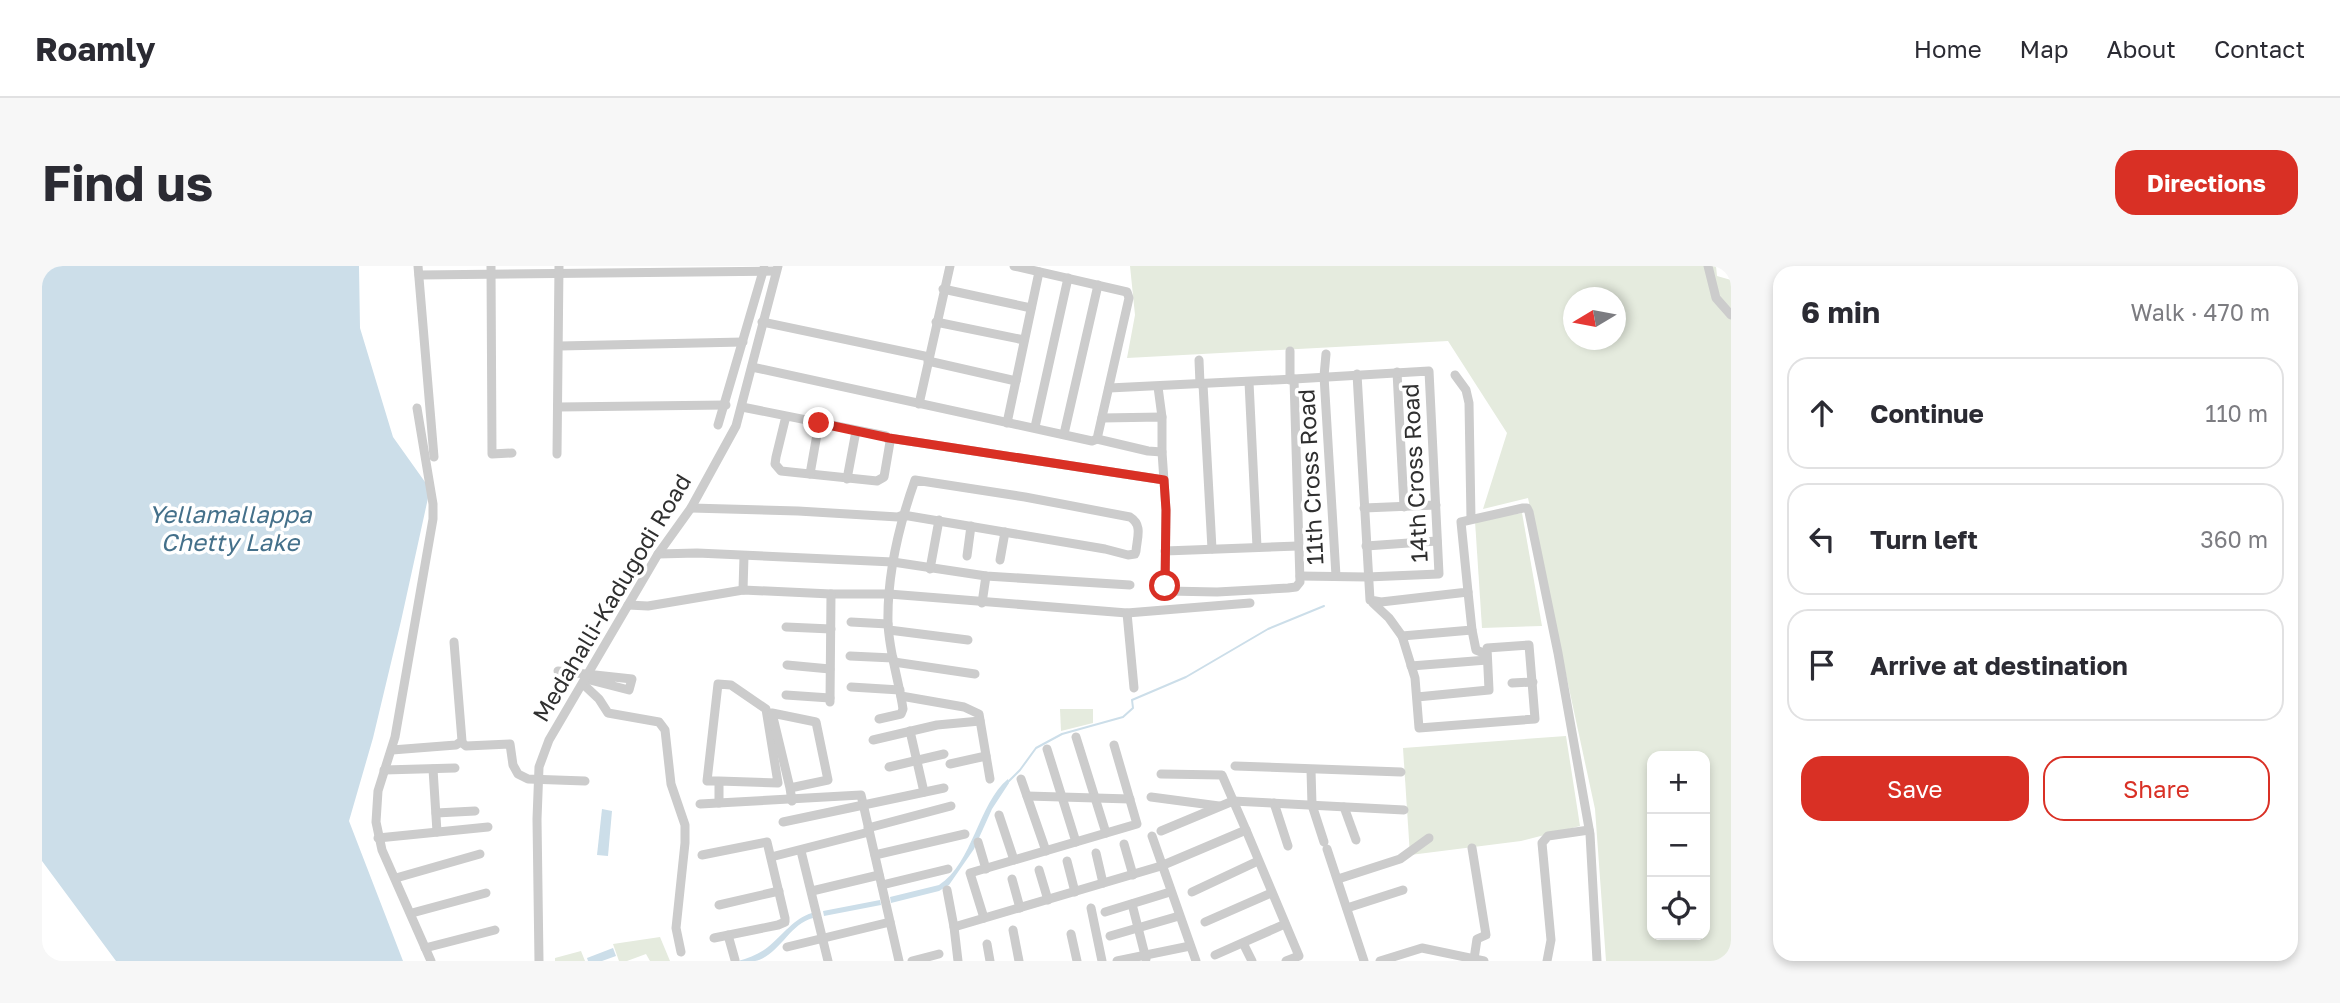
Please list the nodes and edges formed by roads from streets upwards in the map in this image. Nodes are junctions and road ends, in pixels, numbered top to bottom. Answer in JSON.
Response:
{"nodes":[{"id":1,"x":950,"y":266,"type":"edge"},
{"id":2,"x":1014,"y":266,"type":"edge"},
{"id":3,"x":1709,"y":266,"type":"edge"},
{"id":4,"x":617,"y":269,"type":"edge"},
{"id":5,"x":763,"y":269,"type":"edge"},
{"id":6,"x":777,"y":269,"type":"edge"},
{"id":7,"x":419,"y":270,"type":"edge"},
{"id":8,"x":491,"y":270,"type":"edge"},
{"id":9,"x":559,"y":270,"type":"edge"},
{"id":10,"x":1039,"y":272,"type":"junction"},
{"id":11,"x":1068,"y":278,"type":"junction"},
{"id":12,"x":1098,"y":285,"type":"junction"},
{"id":13,"x":943,"y":289,"type":"junction"},
{"id":14,"x":1031,"y":308,"type":"junction"},
{"id":15,"x":1731,"y":315,"type":"edge"},
{"id":16,"x":762,"y":322,"type":"junction"},
{"id":17,"x":936,"y":322,"type":"junction"},
{"id":18,"x":1024,"y":340,"type":"junction"},
{"id":19,"x":743,"y":342,"type":"junction"},
{"id":20,"x":560,"y":346,"type":"junction"},
{"id":21,"x":1290,"y":351,"type":"dead end"},
{"id":22,"x":1326,"y":354,"type":"dead end"},
{"id":23,"x":929,"y":359,"type":"junction"},
{"id":24,"x":1199,"y":360,"type":"dead end"},
{"id":25,"x":752,"y":367,"type":"junction"},
{"id":26,"x":1397,"y":372,"type":"junction"},
{"id":27,"x":1357,"y":374,"type":"junction"},
{"id":28,"x":1455,"y":375,"type":"dead end"},
{"id":29,"x":1324,"y":376,"type":"junction"},
{"id":30,"x":1292,"y":379,"type":"junction"},
{"id":31,"x":1016,"y":381,"type":"junction"},
{"id":32,"x":1250,"y":382,"type":"junction"},
{"id":33,"x":1202,"y":384,"type":"junction"},
{"id":34,"x":1158,"y":387,"type":"junction"},
{"id":35,"x":1109,"y":388,"type":"junction"},
{"id":36,"x":919,"y":404,"type":"junction"},
{"id":37,"x":726,"y":405,"type":"junction"},
{"id":38,"x":559,"y":407,"type":"junction"},
{"id":39,"x":743,"y":407,"type":"junction"},
{"id":40,"x":417,"y":408,"type":"dead end"},
{"id":41,"x":786,"y":416,"type":"junction"},
{"id":42,"x":1162,"y":417,"type":"junction"},
{"id":43,"x":1102,"y":418,"type":"junction"},
{"id":44,"x":819,"y":423,"type":"junction"},
{"id":45,"x":1007,"y":423,"type":"junction"},
{"id":46,"x":718,"y":425,"type":"dead end"},
{"id":47,"x":1035,"y":427,"type":"junction"},
{"id":48,"x":856,"y":431,"type":"junction"},
{"id":49,"x":1064,"y":434,"type":"junction"},
{"id":50,"x":889,"y":438,"type":"junction"},
{"id":51,"x":1097,"y":439,"type":"junction"},
{"id":52,"x":1163,"y":452,"type":"junction"},
{"id":53,"x":512,"y":453,"type":"dead end"},
{"id":54,"x":557,"y":454,"type":"dead end"},
{"id":55,"x":434,"y":457,"type":"dead end"},
{"id":56,"x":810,"y":474,"type":"junction"},
{"id":57,"x":846,"y":479,"type":"junction"},
{"id":58,"x":1164,"y":480,"type":"junction"},
{"id":59,"x":1436,"y":505,"type":"junction"},
{"id":60,"x":1404,"y":507,"type":"junction"},
{"id":61,"x":691,"y":508,"type":"junction"},
{"id":62,"x":1364,"y":508,"type":"junction"},
{"id":63,"x":903,"y":515,"type":"junction"},
{"id":64,"x":1471,"y":519,"type":"junction"},
{"id":65,"x":939,"y":520,"type":"junction"},
{"id":66,"x":971,"y":526,"type":"junction"},
{"id":67,"x":1005,"y":532,"type":"junction"},
{"id":68,"x":1437,"y":541,"type":"junction"},
{"id":69,"x":1298,"y":546,"type":"junction"},
{"id":70,"x":1366,"y":546,"type":"junction"},
{"id":71,"x":1257,"y":547,"type":"junction"},
{"id":72,"x":1212,"y":549,"type":"junction"},
{"id":73,"x":1165,"y":551,"type":"junction"},
{"id":74,"x":658,"y":554,"type":"junction"},
{"id":75,"x":744,"y":556,"type":"junction"},
{"id":76,"x":967,"y":556,"type":"dead end"},
{"id":77,"x":1000,"y":560,"type":"dead end"},
{"id":78,"x":893,"y":562,"type":"junction"},
{"id":79,"x":930,"y":569,"type":"junction"},
{"id":80,"x":986,"y":576,"type":"junction"},
{"id":81,"x":1300,"y":576,"type":"junction"},
{"id":82,"x":1336,"y":576,"type":"junction"},
{"id":83,"x":1367,"y":577,"type":"junction"},
{"id":84,"x":1130,"y":585,"type":"dead end"},
{"id":85,"x":743,"y":590,"type":"junction"},
{"id":86,"x":1468,"y":592,"type":"junction"},
{"id":87,"x":831,"y":594,"type":"junction"},
{"id":88,"x":889,"y":594,"type":"junction"},
{"id":89,"x":982,"y":603,"type":"junction"},
{"id":90,"x":1250,"y":603,"type":"dead end"},
{"id":91,"x":1373,"y":603,"type":"junction"},
{"id":92,"x":628,"y":605,"type":"junction"},
{"id":93,"x":1127,"y":612,"type":"junction"},
{"id":94,"x":851,"y":622,"type":"dead end"},
{"id":95,"x":786,"y":627,"type":"dead end"},
{"id":96,"x":889,"y":627,"type":"junction"},
{"id":97,"x":831,"y":629,"type":"junction"},
{"id":98,"x":1472,"y":630,"type":"junction"},
{"id":99,"x":1402,"y":636,"type":"junction"},
{"id":100,"x":968,"y":640,"type":"dead end"},
{"id":101,"x":454,"y":642,"type":"dead end"},
{"id":102,"x":850,"y":656,"type":"dead end"},
{"id":103,"x":1486,"y":657,"type":"junction"},
{"id":104,"x":894,"y":660,"type":"junction"},
{"id":105,"x":787,"y":665,"type":"dead end"},
{"id":106,"x":1411,"y":666,"type":"junction"},
{"id":107,"x":830,"y":669,"type":"junction"},
{"id":108,"x":558,"y":671,"type":"dead end"},
{"id":109,"x":975,"y":674,"type":"dead end"},
{"id":110,"x":586,"y":679,"type":"junction"},
{"id":111,"x":1533,"y":682,"type":"junction"},
{"id":112,"x":1512,"y":683,"type":"dead end"},
{"id":113,"x":851,"y":687,"type":"dead end"},
{"id":114,"x":1134,"y":688,"type":"dead end"},
{"id":115,"x":900,"y":693,"type":"junction"},
{"id":116,"x":786,"y":695,"type":"dead end"},
{"id":117,"x":1417,"y":697,"type":"junction"},
{"id":118,"x":879,"y":719,"type":"dead end"},
{"id":119,"x":980,"y":721,"type":"junction"},
{"id":120,"x":910,"y":731,"type":"junction"},
{"id":121,"x":1076,"y":737,"type":"dead end"},
{"id":122,"x":873,"y":740,"type":"dead end"},
{"id":123,"x":461,"y":742,"type":"junction"},
{"id":124,"x":1114,"y":745,"type":"dead end"},
{"id":125,"x":392,"y":750,"type":"junction"},
{"id":126,"x":1047,"y":750,"type":"dead end"},
{"id":127,"x":944,"y":754,"type":"dead end"},
{"id":128,"x":986,"y":756,"type":"junction"},
{"id":129,"x":917,"y":760,"type":"junction"},
{"id":130,"x":950,"y":764,"type":"dead end"},
{"id":131,"x":1236,"y":766,"type":"dead end"},
{"id":132,"x":889,"y":767,"type":"dead end"},
{"id":133,"x":455,"y":768,"type":"dead end"},
{"id":134,"x":433,"y":769,"type":"junction"},
{"id":135,"x":384,"y":770,"type":"junction"},
{"id":136,"x":1311,"y":770,"type":"junction"},
{"id":137,"x":1401,"y":772,"type":"dead end"},
{"id":138,"x":1161,"y":774,"type":"dead end"},
{"id":139,"x":538,"y":779,"type":"junction"},
{"id":140,"x":990,"y":779,"type":"dead end"},
{"id":141,"x":1021,"y":779,"type":"dead end"},
{"id":142,"x":585,"y":781,"type":"dead end"},
{"id":143,"x":719,"y":781,"type":"junction"},
{"id":144,"x":790,"y":788,"type":"junction"},
{"id":145,"x":944,"y":788,"type":"dead end"},
{"id":146,"x":925,"y":792,"type":"junction"},
{"id":147,"x":1027,"y":796,"type":"junction"},
{"id":148,"x":1062,"y":797,"type":"junction"},
{"id":149,"x":1151,"y":797,"type":"dead end"},
{"id":150,"x":1094,"y":798,"type":"junction"},
{"id":151,"x":1130,"y":799,"type":"junction"},
{"id":152,"x":1233,"y":800,"type":"junction"},
{"id":153,"x":792,"y":801,"type":"junction"},
{"id":154,"x":719,"y":803,"type":"junction"},
{"id":155,"x":1274,"y":803,"type":"junction"},
{"id":156,"x":701,"y":804,"type":"dead end"},
{"id":157,"x":863,"y":804,"type":"junction"},
{"id":158,"x":1312,"y":805,"type":"junction"},
{"id":159,"x":951,"y":806,"type":"dead end"},
{"id":160,"x":1220,"y":806,"type":"junction"},
{"id":161,"x":1344,"y":807,"type":"junction"},
{"id":162,"x":1404,"y":810,"type":"dead end"},
{"id":163,"x":475,"y":811,"type":"dead end"},
{"id":164,"x":436,"y":813,"type":"junction"},
{"id":165,"x":999,"y":815,"type":"dead end"},
{"id":166,"x":783,"y":822,"type":"dead end"},
{"id":167,"x":488,"y":827,"type":"dead end"},
{"id":168,"x":869,"y":830,"type":"junction"},
{"id":169,"x":1246,"y":830,"type":"junction"},
{"id":170,"x":1589,"y":830,"type":"junction"},
{"id":171,"x":437,"y":832,"type":"junction"},
{"id":172,"x":1106,"y":833,"type":"junction"},
{"id":173,"x":965,"y":834,"type":"dead end"},
{"id":174,"x":379,"y":838,"type":"junction"},
{"id":175,"x":1429,"y":838,"type":"dead end"},
{"id":176,"x":1356,"y":840,"type":"dead end"},
{"id":177,"x":978,"y":842,"type":"dead end"},
{"id":178,"x":1076,"y":842,"type":"junction"},
{"id":179,"x":1124,"y":844,"type":"dead end"},
{"id":180,"x":1288,"y":846,"type":"dead end"},
{"id":181,"x":1472,"y":848,"type":"dead end"},
{"id":182,"x":801,"y":851,"type":"junction"},
{"id":183,"x":1046,"y":851,"type":"junction"},
{"id":184,"x":1096,"y":853,"type":"dead end"},
{"id":185,"x":481,"y":854,"type":"dead end"},
{"id":186,"x":702,"y":855,"type":"dead end"},
{"id":187,"x":875,"y":855,"type":"junction"},
{"id":188,"x":771,"y":858,"type":"junction"},
{"id":189,"x":1014,"y":860,"type":"junction"},
{"id":190,"x":1067,"y":861,"type":"dead end"},
{"id":191,"x":1258,"y":861,"type":"junction"},
{"id":192,"x":1161,"y":866,"type":"junction"},
{"id":193,"x":948,"y":869,"type":"dead end"},
{"id":194,"x":986,"y":869,"type":"junction"},
{"id":195,"x":1039,"y":870,"type":"dead end"},
{"id":196,"x":1133,"y":874,"type":"junction"},
{"id":197,"x":879,"y":875,"type":"junction"},
{"id":198,"x":396,"y":878,"type":"junction"},
{"id":199,"x":1012,"y":879,"type":"dead end"},
{"id":200,"x":1338,"y":880,"type":"junction"},
{"id":201,"x":1103,"y":883,"type":"junction"},
{"id":202,"x":882,"y":885,"type":"junction"},
{"id":203,"x":947,"y":890,"type":"dead end"},
{"id":204,"x":1403,"y":890,"type":"dead end"},
{"id":205,"x":779,"y":891,"type":"junction"},
{"id":206,"x":811,"y":891,"type":"junction"},
{"id":207,"x":1075,"y":892,"type":"junction"},
{"id":208,"x":1170,"y":892,"type":"junction"},
{"id":209,"x":1192,"y":892,"type":"dead end"},
{"id":210,"x":486,"y":893,"type":"dead end"},
{"id":211,"x":1272,"y":893,"type":"junction"},
{"id":212,"x":1048,"y":900,"type":"junction"},
{"id":213,"x":1132,"y":904,"type":"junction"},
{"id":214,"x":719,"y":905,"type":"dead end"},
{"id":215,"x":1020,"y":908,"type":"junction"},
{"id":216,"x":1091,"y":908,"type":"dead end"},
{"id":217,"x":1347,"y":908,"type":"junction"},
{"id":218,"x":1105,"y":912,"type":"dead end"},
{"id":219,"x":412,"y":913,"type":"junction"},
{"id":220,"x":1179,"y":916,"type":"junction"},
{"id":221,"x":984,"y":918,"type":"junction"},
{"id":222,"x":890,"y":922,"type":"junction"},
{"id":223,"x":1205,"y":922,"type":"dead end"},
{"id":224,"x":1285,"y":924,"type":"junction"},
{"id":225,"x":954,"y":927,"type":"junction"},
{"id":226,"x":1138,"y":929,"type":"junction"},
{"id":227,"x":495,"y":930,"type":"dead end"},
{"id":228,"x":1013,"y":930,"type":"dead end"},
{"id":229,"x":1071,"y":934,"type":"dead end"},
{"id":230,"x":728,"y":935,"type":"junction"},
{"id":231,"x":1110,"y":936,"type":"dead end"},
{"id":232,"x":714,"y":938,"type":"dead end"},
{"id":233,"x":822,"y":938,"type":"junction"},
{"id":234,"x":1243,"y":943,"type":"junction"},
{"id":235,"x":987,"y":944,"type":"dead end"},
{"id":236,"x":1190,"y":946,"type":"junction"},
{"id":237,"x":787,"y":947,"type":"dead end"},
{"id":238,"x":425,"y":948,"type":"junction"},
{"id":239,"x":1430,"y":950,"type":"junction"},
{"id":240,"x":681,"y":953,"type":"dead end"},
{"id":241,"x":939,"y":954,"type":"dead end"},
{"id":242,"x":1221,"y":956,"type":"edge"},
{"id":243,"x":1146,"y":958,"type":"edge"},
{"id":244,"x":735,"y":960,"type":"edge"},
{"id":245,"x":1479,"y":960,"type":"edge"},
{"id":246,"x":430,"y":961,"type":"edge"},
{"id":247,"x":539,"y":961,"type":"edge"},
{"id":248,"x":828,"y":961,"type":"edge"},
{"id":249,"x":899,"y":961,"type":"edge"},
{"id":250,"x":912,"y":961,"type":"edge"},
{"id":251,"x":958,"y":961,"type":"edge"},
{"id":252,"x":990,"y":961,"type":"edge"},
{"id":253,"x":1019,"y":961,"type":"edge"},
{"id":254,"x":1077,"y":961,"type":"edge"},
{"id":255,"x":1102,"y":961,"type":"edge"},
{"id":256,"x":1117,"y":961,"type":"edge"},
{"id":257,"x":1196,"y":961,"type":"edge"},
{"id":258,"x":1252,"y":961,"type":"edge"},
{"id":259,"x":1286,"y":961,"type":"edge"},
{"id":260,"x":1364,"y":961,"type":"edge"},
{"id":261,"x":1380,"y":961,"type":"edge"},
{"id":262,"x":1431,"y":961,"type":"edge"},
{"id":263,"x":1548,"y":961,"type":"edge"},
{"id":264,"x":1597,"y":961,"type":"edge"}],
"edges":[{"from":1,"to":13,"type":"street"},
{"from":2,"to":10,"type":"street"},
{"from":3,"to":15,"type":"street"},
{"from":4,"to":5,"type":"street"},
{"from":4,"to":9,"type":"street"},
{"from":5,"to":6,"type":"street"},
{"from":5,"to":19,"type":"street"},
{"from":6,"to":16,"type":"street","name":"Medahalli-Kadugodi Road"},
{"from":7,"to":8,"type":"street"},
{"from":7,"to":55,"type":"street"},
{"from":8,"to":9,"type":"street"},
{"from":8,"to":53,"type":"street"},
{"from":9,"to":20,"type":"street"},
{"from":10,"to":11,"type":"street"},
{"from":10,"to":14,"type":"street"},
{"from":11,"to":12,"type":"street"},
{"from":11,"to":47,"type":"street"},
{"from":12,"to":35,"type":"street"},
{"from":12,"to":49,"type":"street"},
{"from":13,"to":14,"type":"street"},
{"from":13,"to":17,"type":"street"},
{"from":14,"to":18,"type":"street"},
{"from":16,"to":23,"type":"street"},
{"from":16,"to":25,"type":"street","name":"Medahalli-Kadugodi Road"},
{"from":17,"to":18,"type":"street"},
{"from":17,"to":23,"type":"street"},
{"from":18,"to":31,"type":"street"},
{"from":19,"to":20,"type":"street"},
{"from":19,"to":37,"type":"street"},
{"from":20,"to":38,"type":"street"},
{"from":21,"to":30,"type":"street"},
{"from":22,"to":29,"type":"street","name":"11th Cross Road"},
{"from":23,"to":31,"type":"street"},
{"from":23,"to":36,"type":"street"},
{"from":24,"to":33,"type":"street"},
{"from":25,"to":36,"type":"street"},
{"from":25,"to":39,"type":"street","name":"Medahalli-Kadugodi Road"},
{"from":26,"to":27,"type":"street"},
{"from":26,"to":59,"type":"street","name":"14th Cross Road"},
{"from":26,"to":60,"type":"street"},
{"from":27,"to":29,"type":"street"},
{"from":27,"to":62,"type":"street"},
{"from":28,"to":64,"type":"street"},
{"from":29,"to":30,"type":"street"},
{"from":29,"to":82,"type":"street","name":"11th Cross Road"},
{"from":30,"to":32,"type":"street"},
{"from":30,"to":69,"type":"street"},
{"from":31,"to":45,"type":"street"},
{"from":32,"to":33,"type":"street"},
{"from":32,"to":71,"type":"street"},
{"from":33,"to":34,"type":"street"},
{"from":33,"to":72,"type":"street"},
{"from":34,"to":35,"type":"street"},
{"from":34,"to":42,"type":"street"},
{"from":35,"to":43,"type":"street"},
{"from":36,"to":45,"type":"street"},
{"from":37,"to":38,"type":"street"},
{"from":37,"to":46,"type":"street"},
{"from":38,"to":54,"type":"street"},
{"from":39,"to":41,"type":"street"},
{"from":39,"to":61,"type":"street","name":"Medahalli-Kadugodi Road"},
{"from":40,"to":125,"type":"street"},
{"from":41,"to":44,"type":"street"},
{"from":41,"to":56,"type":"street"},
{"from":42,"to":43,"type":"street"},
{"from":42,"to":52,"type":"street"},
{"from":43,"to":51,"type":"street"},
{"from":44,"to":48,"type":"street"},
{"from":44,"to":56,"type":"street"},
{"from":45,"to":47,"type":"street"},
{"from":47,"to":49,"type":"street"},
{"from":48,"to":50,"type":"street"},
{"from":48,"to":57,"type":"street"},
{"from":49,"to":51,"type":"street"},
{"from":50,"to":57,"type":"street"},
{"from":50,"to":58,"type":"street"},
{"from":51,"to":52,"type":"street"},
{"from":52,"to":58,"type":"street"},
{"from":56,"to":57,"type":"street"},
{"from":58,"to":73,"type":"street"},
{"from":59,"to":60,"type":"street"},
{"from":59,"to":68,"type":"street","name":"14th Cross Road"},
{"from":60,"to":62,"type":"street"},
{"from":61,"to":63,"type":"street"},
{"from":61,"to":74,"type":"street","name":"Medahalli-Kadugodi Road"},
{"from":62,"to":70,"type":"street"},
{"from":63,"to":65,"type":"street"},
{"from":63,"to":67,"type":"street"},
{"from":63,"to":78,"type":"street"},
{"from":64,"to":86,"type":"street"},
{"from":64,"to":170,"type":"street"},
{"from":65,"to":66,"type":"street"},
{"from":65,"to":79,"type":"street"},
{"from":66,"to":67,"type":"street"},
{"from":66,"to":76,"type":"street"},
{"from":67,"to":77,"type":"street"},
{"from":68,"to":70,"type":"street"},
{"from":68,"to":83,"type":"street","name":"14th Cross Road"},
{"from":69,"to":71,"type":"street"},
{"from":69,"to":81,"type":"street"},
{"from":70,"to":83,"type":"street"},
{"from":71,"to":72,"type":"street"},
{"from":72,"to":73,"type":"street"},
{"from":73,"to":81,"type":"street"},
{"from":74,"to":75,"type":"street"},
{"from":74,"to":92,"type":"street","name":"Medahalli-Kadugodi Road"},
{"from":75,"to":78,"type":"street"},
{"from":75,"to":85,"type":"street"},
{"from":78,"to":79,"type":"street"},
{"from":78,"to":88,"type":"street"},
{"from":79,"to":80,"type":"street"},
{"from":80,"to":84,"type":"street"},
{"from":80,"to":89,"type":"street"},
{"from":81,"to":82,"type":"street"},
{"from":82,"to":83,"type":"street"},
{"from":83,"to":91,"type":"street"},
{"from":85,"to":87,"type":"street"},
{"from":85,"to":92,"type":"street"},
{"from":86,"to":91,"type":"street"},
{"from":86,"to":98,"type":"street"},
{"from":87,"to":88,"type":"street"},
{"from":87,"to":97,"type":"street"},
{"from":88,"to":89,"type":"street"},
{"from":88,"to":96,"type":"street"},
{"from":89,"to":93,"type":"street"},
{"from":90,"to":93,"type":"street"},
{"from":91,"to":99,"type":"street"},
{"from":92,"to":110,"type":"street","name":"Medahalli-Kadugodi Road"},
{"from":93,"to":114,"type":"street"},
{"from":94,"to":96,"type":"street"},
{"from":95,"to":97,"type":"street"},
{"from":96,"to":100,"type":"street"},
{"from":96,"to":104,"type":"street"},
{"from":97,"to":107,"type":"street"},
{"from":98,"to":99,"type":"street"},
{"from":98,"to":103,"type":"street"},
{"from":99,"to":106,"type":"street"},
{"from":101,"to":123,"type":"street"},
{"from":102,"to":104,"type":"street"},
{"from":103,"to":106,"type":"street"},
{"from":103,"to":111,"type":"street"},
{"from":103,"to":117,"type":"street"},
{"from":104,"to":109,"type":"street"},
{"from":104,"to":115,"type":"street"},
{"from":105,"to":107,"type":"street"},
{"from":106,"to":117,"type":"street"},
{"from":107,"to":116,"type":"street"},
{"from":108,"to":110,"type":"street"},
{"from":110,"to":110,"type":"street"},
{"from":110,"to":139,"type":"street","name":"Medahalli-Kadugodi Road"},
{"from":110,"to":240,"type":"street"},
{"from":111,"to":112,"type":"street"},
{"from":111,"to":117,"type":"street"},
{"from":113,"to":115,"type":"street"},
{"from":115,"to":118,"type":"street"},
{"from":115,"to":119,"type":"street"},
{"from":119,"to":120,"type":"street"},
{"from":119,"to":128,"type":"street"},
{"from":120,"to":122,"type":"street"},
{"from":120,"to":129,"type":"street"},
{"from":121,"to":150,"type":"street"},
{"from":123,"to":125,"type":"street"},
{"from":123,"to":139,"type":"street"},
{"from":124,"to":151,"type":"street"},
{"from":125,"to":135,"type":"street"},
{"from":126,"to":148,"type":"street"},
{"from":127,"to":129,"type":"street"},
{"from":128,"to":130,"type":"street"},
{"from":128,"to":140,"type":"street"},
{"from":129,"to":132,"type":"street"},
{"from":129,"to":146,"type":"street"},
{"from":131,"to":136,"type":"street"},
{"from":133,"to":134,"type":"street"},
{"from":134,"to":135,"type":"street"},
{"from":134,"to":164,"type":"street"},
{"from":135,"to":174,"type":"street"},
{"from":136,"to":137,"type":"street"},
{"from":136,"to":158,"type":"street"},
{"from":138,"to":152,"type":"street"},
{"from":139,"to":142,"type":"street"},
{"from":139,"to":247,"type":"street","name":"Medahalli-Kadugodi Road"},
{"from":141,"to":147,"type":"street"},
{"from":143,"to":143,"type":"street"},
{"from":143,"to":154,"type":"street"},
{"from":144,"to":144,"type":"street"},
{"from":144,"to":153,"type":"street"},
{"from":145,"to":146,"type":"street"},
{"from":146,"to":157,"type":"street"},
{"from":147,"to":148,"type":"street"},
{"from":147,"to":183,"type":"street"},
{"from":148,"to":150,"type":"street"},
{"from":148,"to":178,"type":"street"},
{"from":149,"to":160,"type":"street"},
{"from":150,"to":151,"type":"street"},
{"from":150,"to":172,"type":"street"},
{"from":151,"to":172,"type":"street"},
{"from":152,"to":155,"type":"street"},
{"from":152,"to":160,"type":"street"},
{"from":152,"to":169,"type":"street"},
{"from":153,"to":154,"type":"street"},
{"from":153,"to":157,"type":"street"},
{"from":154,"to":156,"type":"street"},
{"from":155,"to":158,"type":"street"},
{"from":155,"to":180,"type":"street"},
{"from":157,"to":166,"type":"street"},
{"from":157,"to":168,"type":"street"},
{"from":158,"to":161,"type":"street"},
{"from":158,"to":200,"type":"street"},
{"from":159,"to":168,"type":"street"},
{"from":160,"to":192,"type":"street"},
{"from":161,"to":162,"type":"street"},
{"from":161,"to":176,"type":"street"},
{"from":163,"to":164,"type":"street"},
{"from":164,"to":171,"type":"street"},
{"from":165,"to":189,"type":"street"},
{"from":167,"to":171,"type":"street"},
{"from":168,"to":182,"type":"street"},
{"from":168,"to":187,"type":"street"},
{"from":169,"to":191,"type":"street"},
{"from":169,"to":192,"type":"street"},
{"from":170,"to":263,"type":"street"},
{"from":170,"to":264,"type":"street"},
{"from":171,"to":174,"type":"street"},
{"from":172,"to":178,"type":"street"},
{"from":173,"to":187,"type":"street"},
{"from":174,"to":198,"type":"street"},
{"from":175,"to":200,"type":"street"},
{"from":177,"to":194,"type":"street"},
{"from":178,"to":183,"type":"street"},
{"from":179,"to":196,"type":"street"},
{"from":181,"to":245,"type":"street"},
{"from":182,"to":188,"type":"street"},
{"from":182,"to":206,"type":"street"},
{"from":183,"to":189,"type":"street"},
{"from":184,"to":201,"type":"street"},
{"from":185,"to":198,"type":"street"},
{"from":186,"to":188,"type":"street"},
{"from":187,"to":197,"type":"street"},
{"from":188,"to":205,"type":"street"},
{"from":189,"to":194,"type":"street"},
{"from":190,"to":207,"type":"street"},
{"from":191,"to":209,"type":"street"},
{"from":191,"to":211,"type":"street"},
{"from":192,"to":196,"type":"street"},
{"from":192,"to":208,"type":"street"},
{"from":193,"to":202,"type":"street"},
{"from":194,"to":221,"type":"street"},
{"from":195,"to":212,"type":"street"},
{"from":196,"to":201,"type":"street"},
{"from":197,"to":202,"type":"street"},
{"from":197,"to":206,"type":"street"},
{"from":198,"to":219,"type":"street"},
{"from":199,"to":215,"type":"street"},
{"from":200,"to":217,"type":"street"},
{"from":201,"to":207,"type":"street"},
{"from":202,"to":222,"type":"street"},
{"from":203,"to":225,"type":"street"},
{"from":204,"to":217,"type":"street"},
{"from":205,"to":214,"type":"street"},
{"from":205,"to":230,"type":"street"},
{"from":206,"to":233,"type":"street"},
{"from":207,"to":212,"type":"street"},
{"from":208,"to":213,"type":"street"},
{"from":208,"to":220,"type":"street"},
{"from":210,"to":219,"type":"street"},
{"from":211,"to":223,"type":"street"},
{"from":211,"to":224,"type":"street"},
{"from":212,"to":215,"type":"street"},
{"from":213,"to":218,"type":"street"},
{"from":213,"to":226,"type":"street"},
{"from":215,"to":221,"type":"street"},
{"from":216,"to":255,"type":"street"},
{"from":217,"to":260,"type":"street"},
{"from":219,"to":238,"type":"street"},
{"from":220,"to":226,"type":"street"},
{"from":220,"to":236,"type":"street"},
{"from":221,"to":225,"type":"street"},
{"from":222,"to":233,"type":"street"},
{"from":222,"to":249,"type":"street"},
{"from":224,"to":234,"type":"street"},
{"from":224,"to":259,"type":"street"},
{"from":225,"to":251,"type":"street"},
{"from":226,"to":231,"type":"street"},
{"from":226,"to":243,"type":"street"},
{"from":227,"to":238,"type":"street"},
{"from":228,"to":253,"type":"street"},
{"from":229,"to":254,"type":"street"},
{"from":230,"to":232,"type":"street"},
{"from":230,"to":244,"type":"street"},
{"from":233,"to":237,"type":"street"},
{"from":233,"to":248,"type":"street"},
{"from":234,"to":242,"type":"street"},
{"from":234,"to":258,"type":"street"},
{"from":235,"to":252,"type":"street"},
{"from":236,"to":243,"type":"street"},
{"from":236,"to":257,"type":"street"},
{"from":238,"to":246,"type":"street"},
{"from":239,"to":245,"type":"street"},
{"from":239,"to":261,"type":"street"},
{"from":239,"to":262,"type":"street"},
{"from":241,"to":250,"type":"street"},
{"from":243,"to":256,"type":"street"}]}
